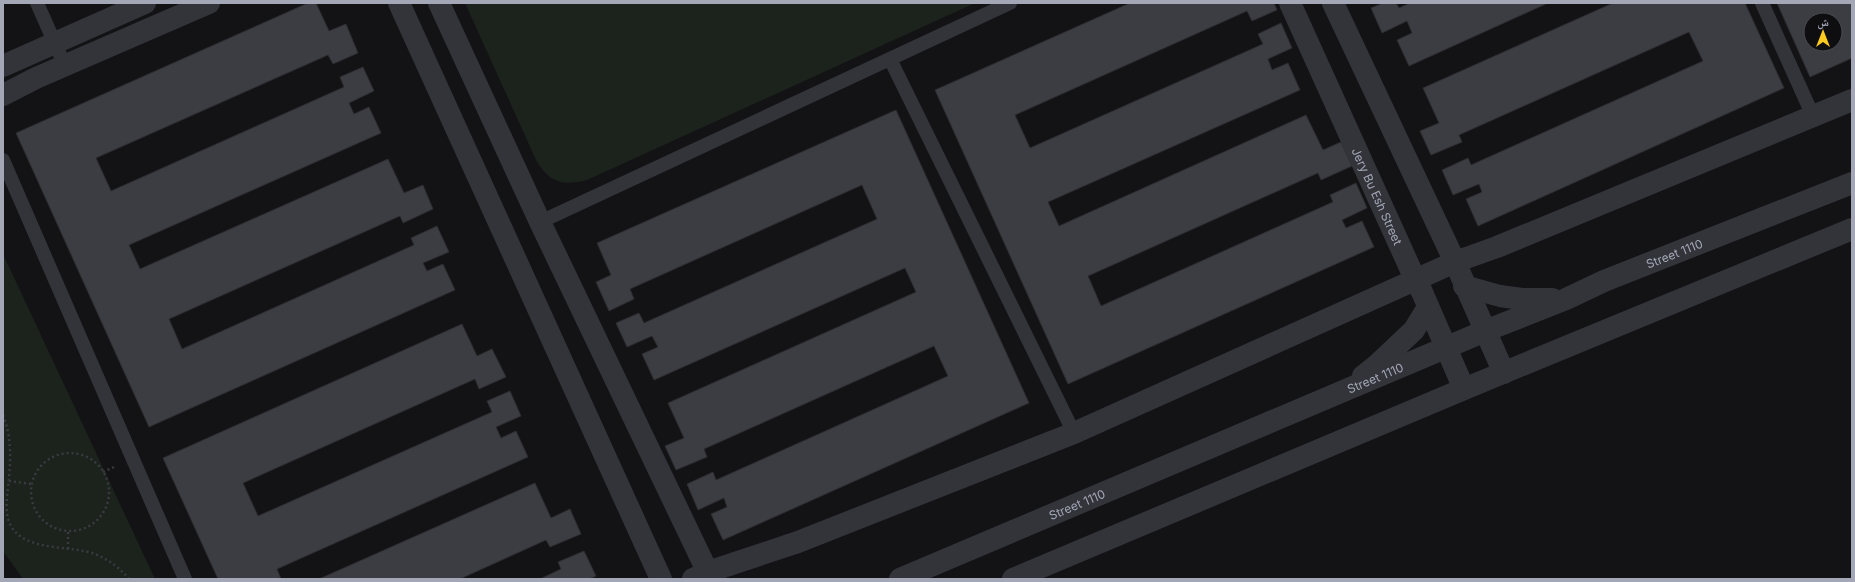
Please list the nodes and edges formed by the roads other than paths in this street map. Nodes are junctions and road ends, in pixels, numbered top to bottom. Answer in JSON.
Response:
{"nodes":[{"id":1,"x":37,"y":3,"type":"edge"},
{"id":2,"x":145,"y":3,"type":"edge"},
{"id":3,"x":209,"y":3,"type":"edge"},
{"id":4,"x":399,"y":3,"type":"edge"},
{"id":5,"x":439,"y":3,"type":"edge"},
{"id":6,"x":1010,"y":3,"type":"edge"},
{"id":7,"x":1290,"y":3,"type":"edge"},
{"id":8,"x":1333,"y":3,"type":"edge"},
{"id":9,"x":1762,"y":3,"type":"edge"},
{"id":10,"x":55,"y":44,"type":"junction"},
{"id":11,"x":890,"y":59,"type":"junction"},
{"id":12,"x":3,"y":66,"type":"edge"},
{"id":13,"x":65,"y":66,"type":"junction"},
{"id":14,"x":3,"y":95,"type":"edge"},
{"id":15,"x":1852,"y":100,"type":"edge"},
{"id":16,"x":1813,"y":116,"type":"junction"},
{"id":17,"x":3,"y":160,"type":"edge"},
{"id":18,"x":1852,"y":183,"type":"edge"},
{"id":19,"x":540,"y":222,"type":"junction"},
{"id":20,"x":1852,"y":229,"type":"edge"},
{"id":21,"x":1455,"y":262,"type":"junction"},
{"id":22,"x":1415,"y":279,"type":"junction"},
{"id":23,"x":1464,"y":286,"type":"junction"},
{"id":24,"x":1566,"y":299,"type":"junction"},
{"id":25,"x":1428,"y":307,"type":"junction"},
{"id":26,"x":1484,"y":331,"type":"junction"},
{"id":27,"x":1446,"y":348,"type":"junction"},
{"id":28,"x":1504,"y":373,"type":"junction"},
{"id":29,"x":1464,"y":389,"type":"junction"},
{"id":30,"x":1343,"y":391,"type":"junction"},
{"id":31,"x":1074,"y":433,"type":"junction"},
{"id":32,"x":704,"y":577,"type":"edge"},
{"id":33,"x":185,"y":579,"type":"edge"},
{"id":34,"x":661,"y":579,"type":"edge"},
{"id":35,"x":900,"y":579,"type":"edge"},
{"id":36,"x":1013,"y":579,"type":"edge"}],
"edges":[{"from":1,"to":10,"type":"lane"},
{"from":2,"to":10,"type":"street"},
{"from":3,"to":13,"type":"street"},
{"from":4,"to":34,"type":"street"},
{"from":5,"to":19,"type":"street"},
{"from":6,"to":11,"type":"lane"},
{"from":7,"to":22,"type":"street","name":"Jery Bu Esh Street"},
{"from":8,"to":21,"type":"street"},
{"from":9,"to":16,"type":"lane"},
{"from":10,"to":12,"type":"street"},
{"from":10,"to":13,"type":"lane"},
{"from":11,"to":19,"type":"lane"},
{"from":11,"to":31,"type":"lane"},
{"from":13,"to":14,"type":"street"},
{"from":15,"to":16,"type":"street"},
{"from":16,"to":21,"type":"street"},
{"from":17,"to":33,"type":"lane"},
{"from":18,"to":24,"type":"street","name":"Street 1110"},
{"from":19,"to":32,"type":"street"},
{"from":20,"to":28,"type":"street"},
{"from":21,"to":22,"type":"street"},
{"from":21,"to":23,"type":"street"},
{"from":22,"to":25,"type":"street","name":"Jery Bu Esh Street"},
{"from":22,"to":31,"type":"street"},
{"from":23,"to":24,"type":"street"},
{"from":23,"to":26,"type":"street"},
{"from":24,"to":26,"type":"street","name":"Street 1110"},
{"from":25,"to":27,"type":"street","name":"Jery Bu Esh Street"},
{"from":25,"to":30,"type":"street"},
{"from":26,"to":27,"type":"street","name":"Street 1110"},
{"from":26,"to":28,"type":"street"},
{"from":27,"to":29,"type":"street","name":"Jery Bu Esh Street"},
{"from":27,"to":30,"type":"street","name":"Street 1110"},
{"from":28,"to":29,"type":"street"},
{"from":29,"to":36,"type":"street"},
{"from":30,"to":35,"type":"street","name":"Street 1110"},
{"from":31,"to":32,"type":"street"}]}
